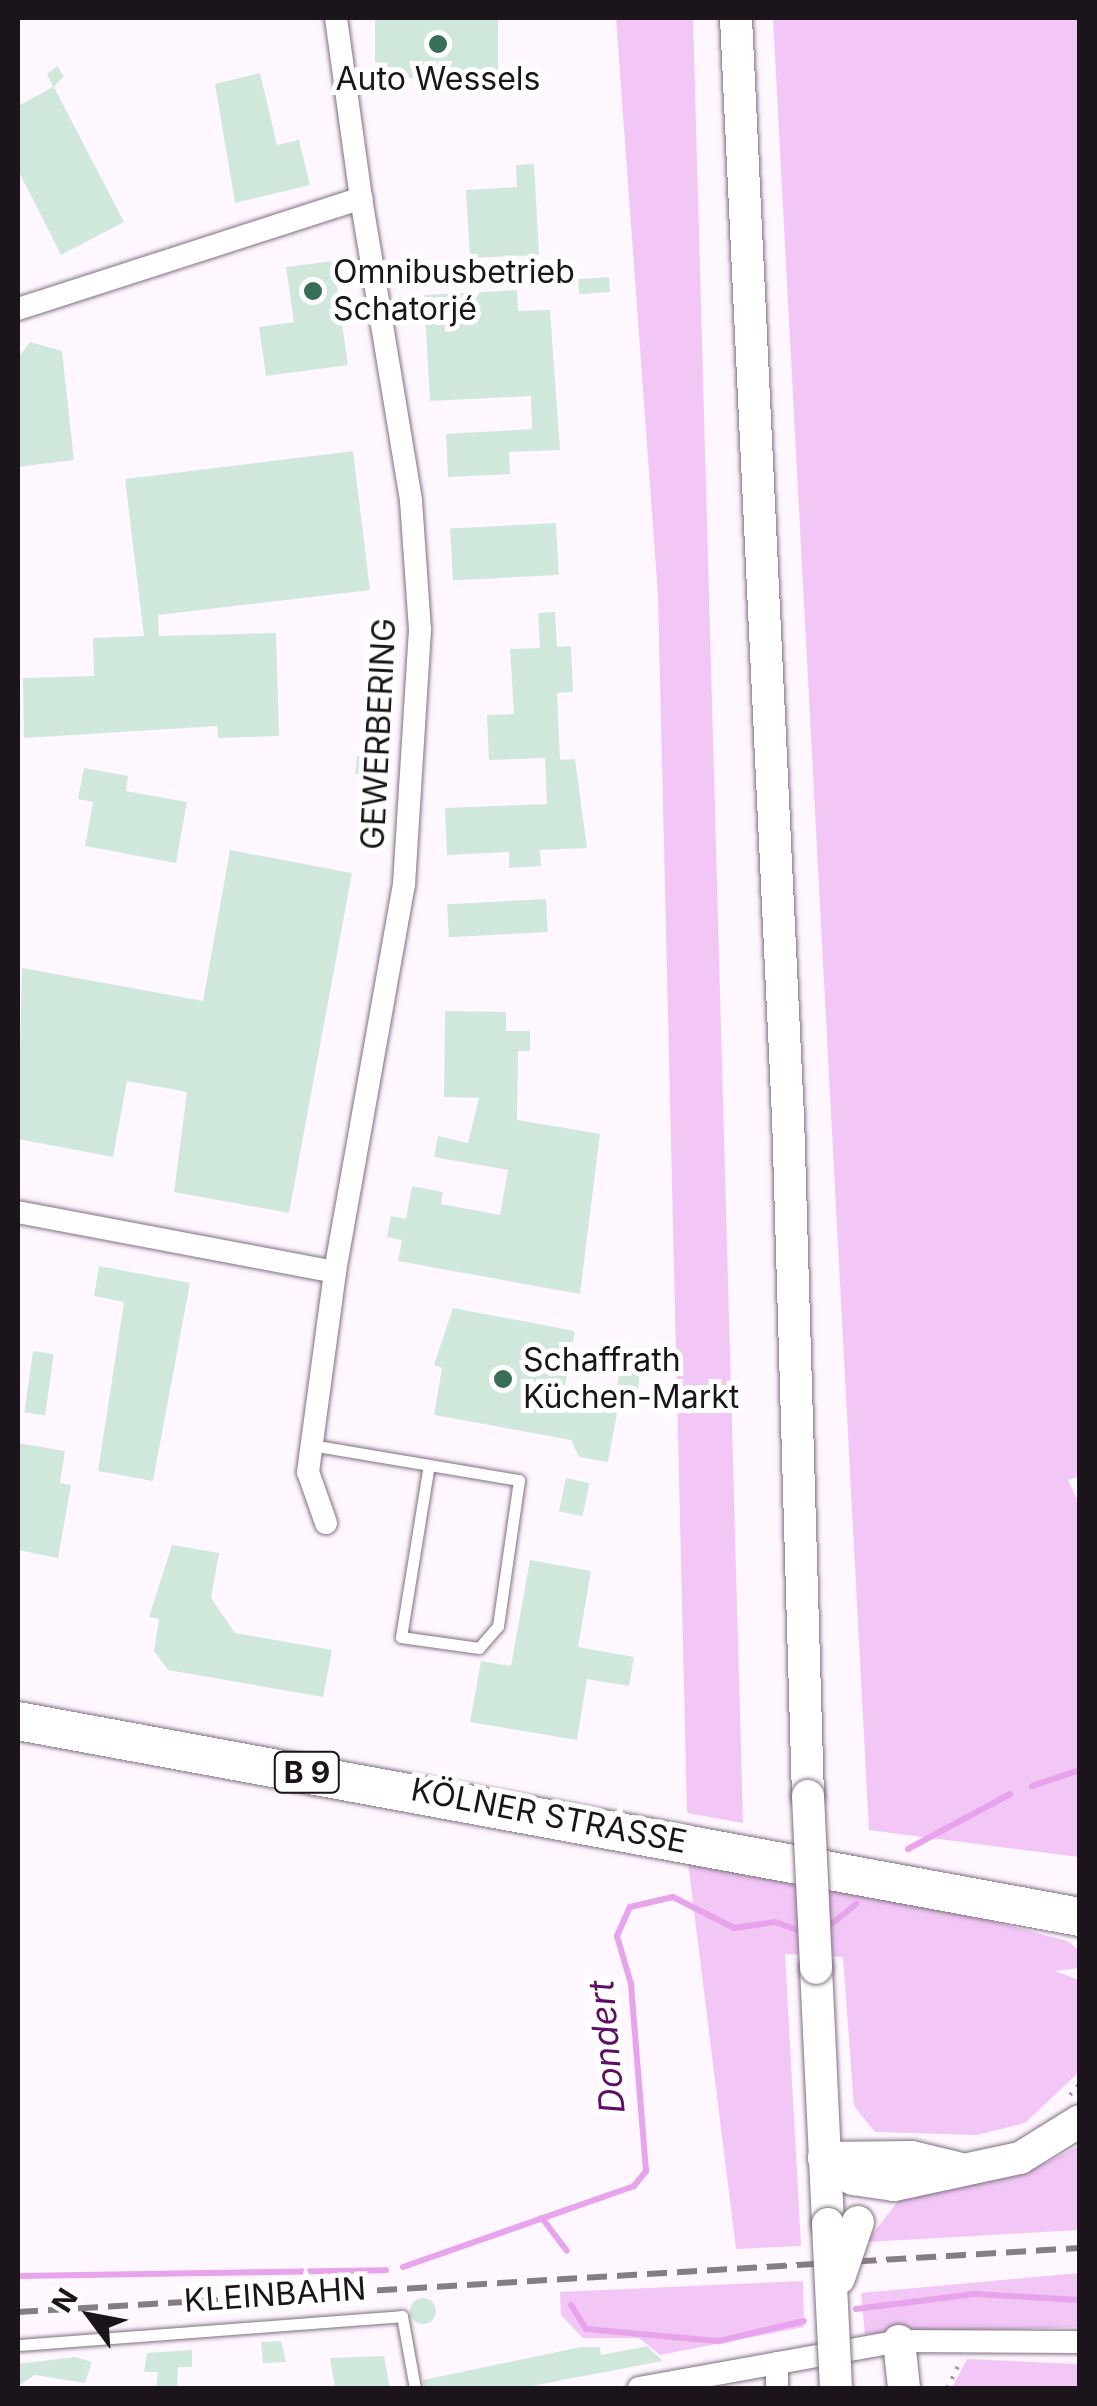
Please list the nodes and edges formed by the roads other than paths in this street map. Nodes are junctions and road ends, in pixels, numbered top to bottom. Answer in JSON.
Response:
{"nodes":[{"id":1,"x":336,"y":18,"type":"edge"},
{"id":2,"x":736,"y":18,"type":"edge"},
{"id":3,"x":361,"y":198,"type":"junction"},
{"id":4,"x":18,"y":309,"type":"edge"},
{"id":5,"x":18,"y":1212,"type":"edge"},
{"id":6,"x":335,"y":1272,"type":"junction"},
{"id":7,"x":312,"y":1445,"type":"junction"},
{"id":8,"x":429,"y":1465,"type":"junction"},
{"id":9,"x":326,"y":1523,"type":"dead end"},
{"id":10,"x":18,"y":1721,"type":"edge"},
{"id":11,"x":1080,"y":1917,"type":"edge"},
{"id":12,"x":1078,"y":2121,"type":"edge"},
{"id":13,"x":824,"y":2158,"type":"junction"},
{"id":14,"x":961,"y":2169,"type":"junction"},
{"id":15,"x":894,"y":2185,"type":"junction"},
{"id":16,"x":843,"y":2223,"type":"junction"},
{"id":17,"x":899,"y":2341,"type":"junction"},
{"id":18,"x":1080,"y":2342,"type":"edge"},
{"id":19,"x":18,"y":2344,"type":"edge"},
{"id":20,"x":777,"y":2363,"type":"junction"},
{"id":21,"x":416,"y":2388,"type":"edge"},
{"id":22,"x":639,"y":2388,"type":"edge"},
{"id":23,"x":777,"y":2388,"type":"edge"},
{"id":24,"x":836,"y":2388,"type":"edge"},
{"id":25,"x":904,"y":2388,"type":"edge"}],
"edges":[{"from":1,"to":3,"type":"street","name":"GEWERBERING"},
{"from":2,"to":13,"type":"main road","bridge":true},
{"from":3,"to":4,"type":"street"},
{"from":3,"to":6,"type":"street","name":"GEWERBERING"},
{"from":5,"to":6,"type":"street"},
{"from":6,"to":7,"type":"street","name":"GEWERBERING"},
{"from":7,"to":8,"type":"lane"},
{"from":7,"to":9,"type":"street","name":"GEWERBERING"},
{"from":8,"to":8,"type":"lane"},
{"from":10,"to":11,"type":"main road","name":"KÖLNER STRASSE","number":"B 9"},
{"from":12,"to":14,"type":"main road"},
{"from":13,"to":14,"type":"main road"},
{"from":13,"to":15,"type":"main road"},
{"from":13,"to":16,"type":"main road"},
{"from":14,"to":15,"type":"main road"},
{"from":15,"to":16,"type":"main road"},
{"from":16,"to":24,"type":"main road","bridge":true},
{"from":17,"to":18,"type":"street"},
{"from":17,"to":20,"type":"street"},
{"from":17,"to":25,"type":"main road"},
{"from":19,"to":21,"type":"lane","name":"KLEINBAHN"},
{"from":20,"to":22,"type":"street"},
{"from":20,"to":23,"type":"street"}]}
